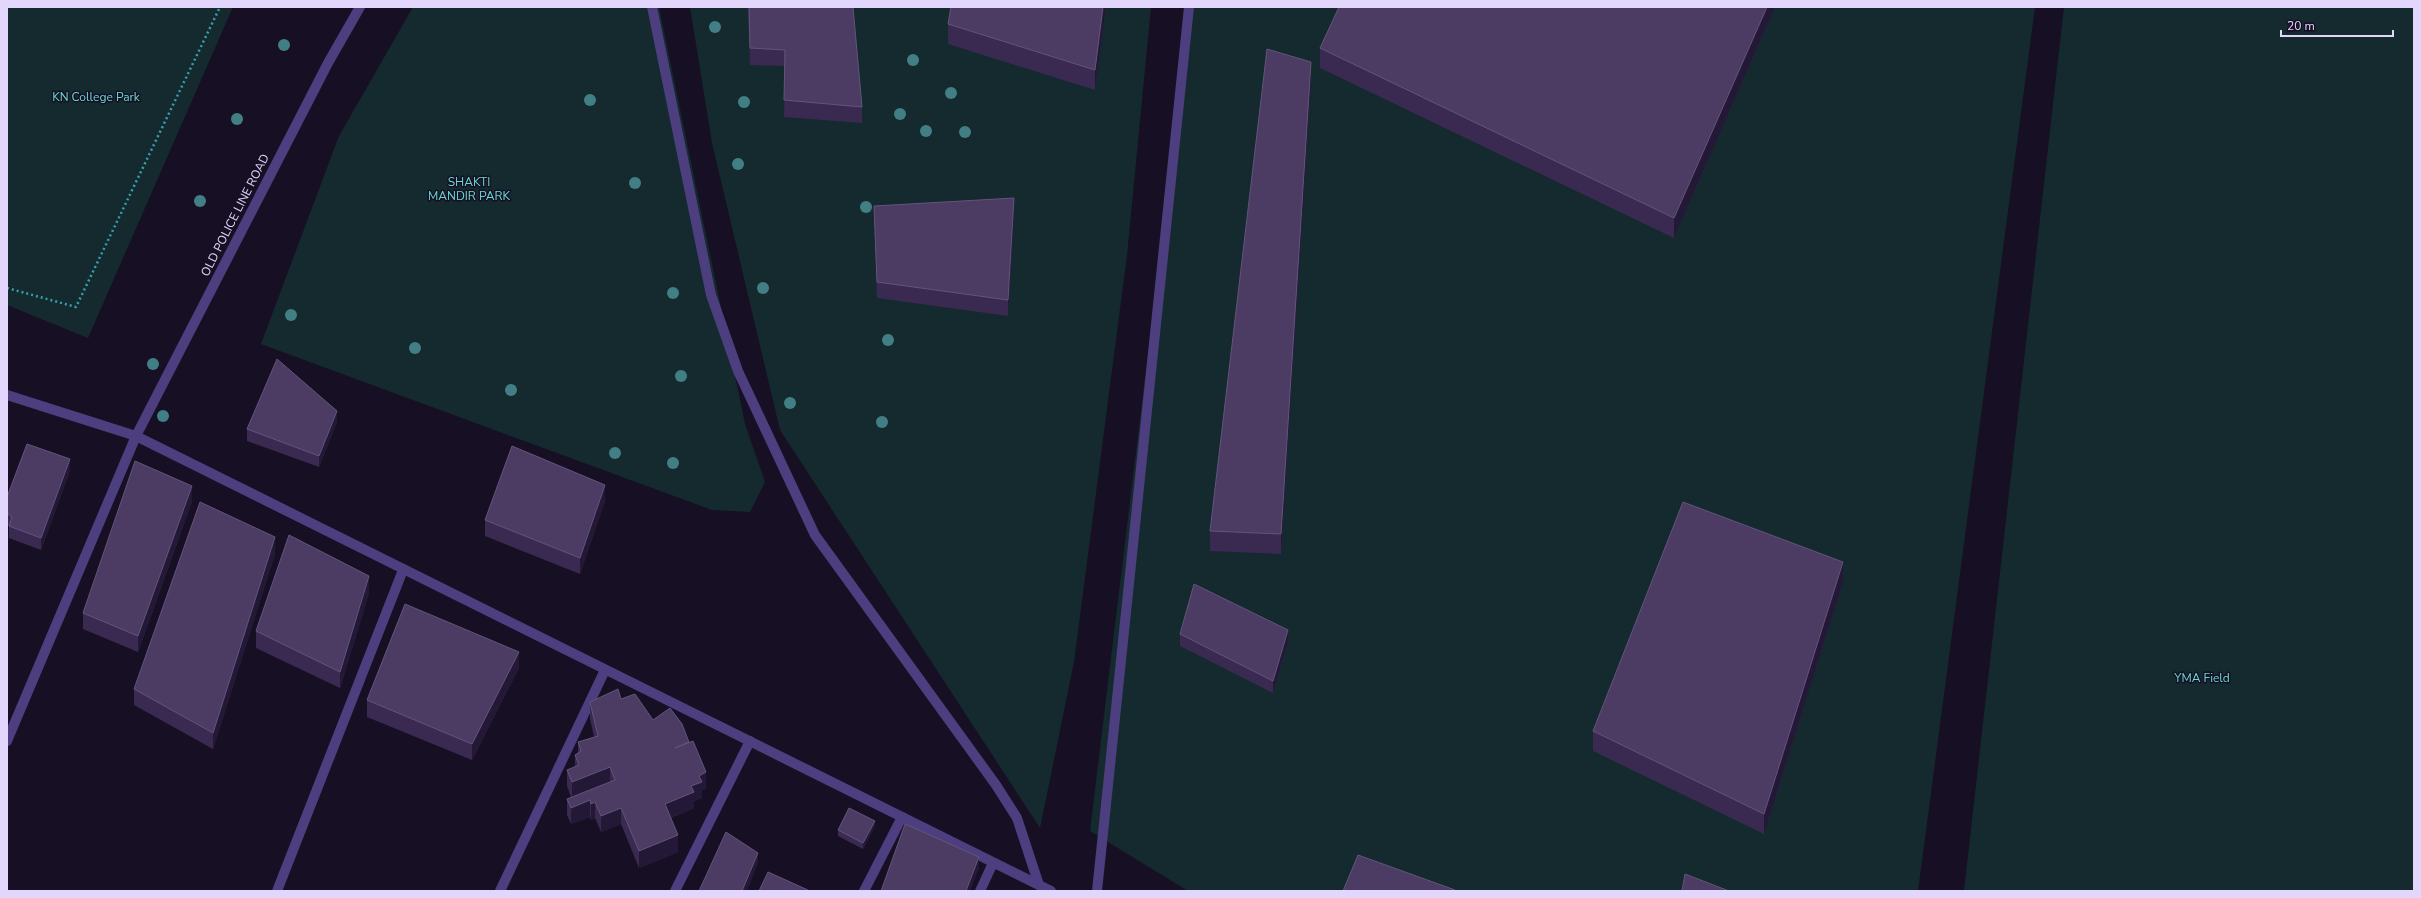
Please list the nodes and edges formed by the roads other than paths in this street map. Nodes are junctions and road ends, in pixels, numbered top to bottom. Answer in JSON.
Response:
{"nodes":[{"id":1,"x":360,"y":7,"type":"edge"},
{"id":2,"x":652,"y":7,"type":"edge"},
{"id":3,"x":1189,"y":7,"type":"edge"},
{"id":4,"x":7,"y":395,"type":"edge"},
{"id":5,"x":136,"y":436,"type":"junction"},
{"id":6,"x":403,"y":570,"type":"junction"},
{"id":7,"x":605,"y":670,"type":"junction"},
{"id":8,"x":7,"y":741,"type":"edge"},
{"id":9,"x":750,"y":741,"type":"junction"},
{"id":10,"x":902,"y":817,"type":"junction"},
{"id":11,"x":993,"y":863,"type":"junction"},
{"id":12,"x":1039,"y":885,"type":"junction"},
{"id":13,"x":277,"y":891,"type":"edge"},
{"id":14,"x":500,"y":891,"type":"edge"},
{"id":15,"x":674,"y":891,"type":"edge"},
{"id":16,"x":864,"y":891,"type":"edge"},
{"id":17,"x":980,"y":891,"type":"edge"},
{"id":18,"x":1051,"y":891,"type":"edge"},
{"id":19,"x":1097,"y":891,"type":"edge"}],
"edges":[{"from":1,"to":5,"type":"street","name":"OLD POLICE LINE ROAD"},
{"from":2,"to":12,"type":"street"},
{"from":3,"to":19,"type":"street"},
{"from":4,"to":5,"type":"street"},
{"from":5,"to":6,"type":"street"},
{"from":5,"to":8,"type":"street","name":"OLD POLICE LINE ROAD"},
{"from":6,"to":7,"type":"street"},
{"from":6,"to":13,"type":"street"},
{"from":7,"to":9,"type":"street"},
{"from":7,"to":14,"type":"street"},
{"from":9,"to":10,"type":"street"},
{"from":9,"to":15,"type":"street"},
{"from":10,"to":11,"type":"street"},
{"from":10,"to":16,"type":"street"},
{"from":11,"to":12,"type":"street"},
{"from":11,"to":17,"type":"street"},
{"from":12,"to":18,"type":"street"}]}
